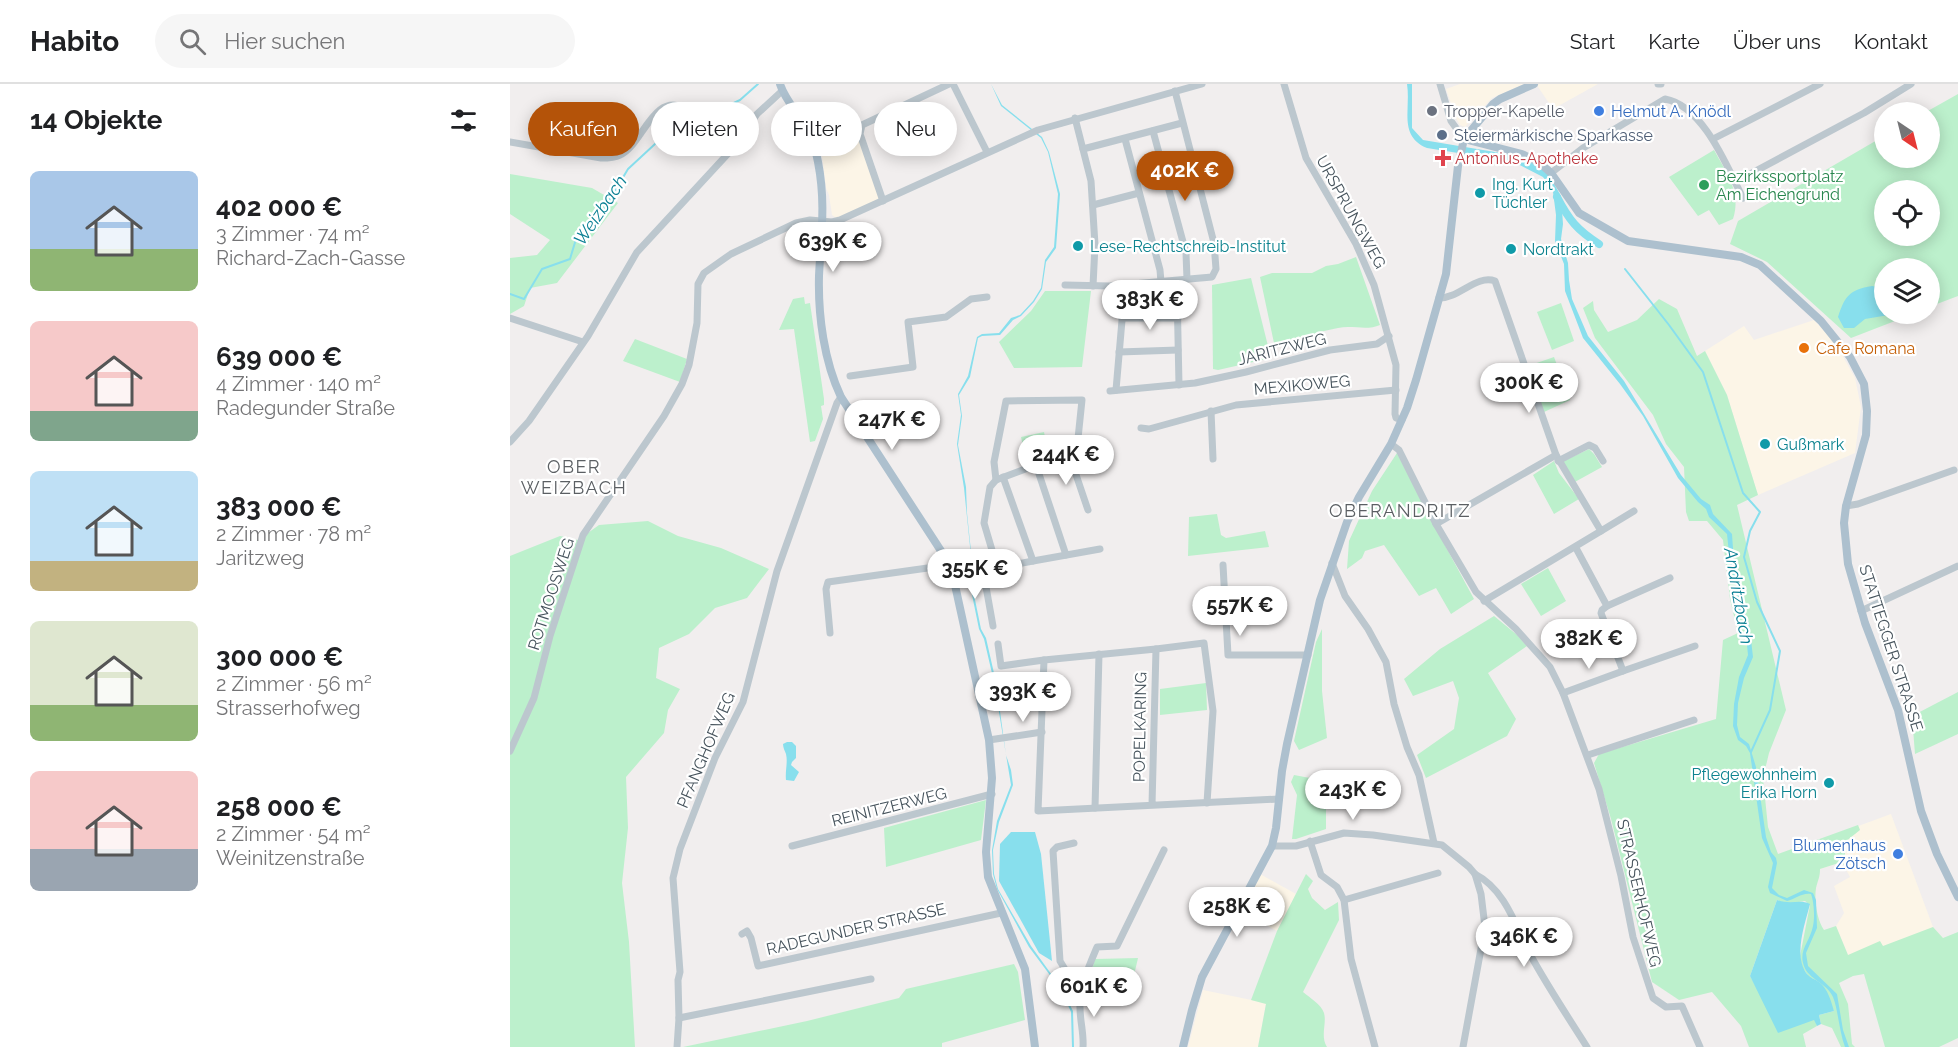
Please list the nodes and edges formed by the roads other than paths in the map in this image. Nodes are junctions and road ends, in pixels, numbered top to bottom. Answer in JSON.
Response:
{"nodes":[{"id":1,"x":951,"y":84,"type":"edge"},
{"id":2,"x":1202,"y":84,"type":"edge"},
{"id":3,"x":1284,"y":84,"type":"edge"},
{"id":4,"x":1440,"y":84,"type":"edge"},
{"id":5,"x":1534,"y":84,"type":"edge"},
{"id":6,"x":1820,"y":84,"type":"edge"},
{"id":7,"x":1911,"y":84,"type":"edge"},
{"id":8,"x":781,"y":88,"type":"edge"},
{"id":9,"x":1175,"y":92,"type":"junction"},
{"id":10,"x":759,"y":112,"type":"edge"},
{"id":11,"x":1075,"y":118,"type":"junction"},
{"id":12,"x":651,"y":119,"type":"edge"},
{"id":13,"x":1182,"y":123,"type":"junction"},
{"id":14,"x":1153,"y":131,"type":"junction"},
{"id":15,"x":1125,"y":139,"type":"junction"},
{"id":16,"x":1713,"y":139,"type":"junction"},
{"id":17,"x":510,"y":142,"type":"edge"},
{"id":18,"x":1464,"y":142,"type":"junction"},
{"id":19,"x":1083,"y":149,"type":"junction"},
{"id":20,"x":987,"y":152,"type":"junction"},
{"id":21,"x":725,"y":156,"type":"edge"},
{"id":22,"x":1551,"y":173,"type":"junction"},
{"id":23,"x":1735,"y":182,"type":"junction"},
{"id":24,"x":1139,"y":193,"type":"junction"},
{"id":25,"x":1743,"y":198,"type":"dead end"},
{"id":26,"x":883,"y":201,"type":"junction"},
{"id":27,"x":1093,"y":205,"type":"junction"},
{"id":28,"x":823,"y":220,"type":"junction"},
{"id":29,"x":1187,"y":279,"type":"junction"},
{"id":30,"x":1161,"y":282,"type":"junction"},
{"id":31,"x":1065,"y":285,"type":"dead end"},
{"id":32,"x":1094,"y":286,"type":"junction"},
{"id":33,"x":1177,"y":290,"type":"dead end"},
{"id":34,"x":987,"y":297,"type":"dead end"},
{"id":35,"x":1124,"y":297,"type":"dead end"},
{"id":36,"x":1439,"y":298,"type":"junction"},
{"id":37,"x":510,"y":318,"type":"edge"},
{"id":38,"x":1122,"y":318,"type":"junction"},
{"id":39,"x":1178,"y":318,"type":"junction"},
{"id":40,"x":1388,"y":334,"type":"junction"},
{"id":41,"x":584,"y":342,"type":"junction"},
{"id":42,"x":1178,"y":350,"type":"junction"},
{"id":43,"x":1119,"y":352,"type":"junction"},
{"id":44,"x":850,"y":376,"type":"dead end"},
{"id":45,"x":1179,"y":385,"type":"junction"},
{"id":46,"x":1396,"y":390,"type":"junction"},
{"id":47,"x":841,"y":397,"type":"junction"},
{"id":48,"x":1211,"y":411,"type":"junction"},
{"id":49,"x":1402,"y":420,"type":"junction"},
{"id":50,"x":1142,"y":428,"type":"dead end"},
{"id":51,"x":510,"y":442,"type":"edge"},
{"id":52,"x":1391,"y":444,"type":"junction"},
{"id":53,"x":1069,"y":454,"type":"junction"},
{"id":54,"x":1557,"y":458,"type":"junction"},
{"id":55,"x":1213,"y":459,"type":"dead end"},
{"id":56,"x":1604,"y":461,"type":"dead end"},
{"id":57,"x":1036,"y":465,"type":"junction"},
{"id":58,"x":1954,"y":470,"type":"dead end"},
{"id":59,"x":999,"y":478,"type":"junction"},
{"id":60,"x":1846,"y":506,"type":"junction"},
{"id":61,"x":1088,"y":510,"type":"dead end"},
{"id":62,"x":1634,"y":511,"type":"dead end"},
{"id":63,"x":1436,"y":524,"type":"junction"},
{"id":64,"x":1601,"y":531,"type":"junction"},
{"id":65,"x":1576,"y":548,"type":"junction"},
{"id":66,"x":1100,"y":549,"type":"dead end"},
{"id":67,"x":1066,"y":555,"type":"junction"},
{"id":68,"x":1033,"y":561,"type":"junction"},
{"id":69,"x":1332,"y":563,"type":"junction"},
{"id":70,"x":949,"y":565,"type":"junction"},
{"id":71,"x":1223,"y":565,"type":"dead end"},
{"id":72,"x":1958,"y":566,"type":"edge"},
{"id":73,"x":997,"y":567,"type":"junction"},
{"id":74,"x":980,"y":570,"type":"junction"},
{"id":75,"x":953,"y":576,"type":"junction"},
{"id":76,"x":1670,"y":578,"type":"dead end"},
{"id":77,"x":1484,"y":601,"type":"junction"},
{"id":78,"x":1607,"y":606,"type":"junction"},
{"id":79,"x":1861,"y":611,"type":"junction"},
{"id":80,"x":993,"y":626,"type":"dead end"},
{"id":81,"x":830,"y":633,"type":"dead end"},
{"id":82,"x":998,"y":644,"type":"dead end"},
{"id":83,"x":1695,"y":646,"type":"dead end"},
{"id":84,"x":1156,"y":649,"type":"junction"},
{"id":85,"x":1100,"y":654,"type":"junction"},
{"id":86,"x":1308,"y":655,"type":"junction"},
{"id":87,"x":1044,"y":660,"type":"junction"},
{"id":88,"x":1623,"y":671,"type":"junction"},
{"id":89,"x":1563,"y":693,"type":"junction"},
{"id":90,"x":1694,"y":720,"type":"dead end"},
{"id":91,"x":1042,"y":732,"type":"junction"},
{"id":92,"x":992,"y":740,"type":"junction"},
{"id":93,"x":510,"y":751,"type":"edge"},
{"id":94,"x":1588,"y":755,"type":"junction"},
{"id":95,"x":992,"y":794,"type":"junction"},
{"id":96,"x":1279,"y":799,"type":"junction"},
{"id":97,"x":1207,"y":803,"type":"junction"},
{"id":98,"x":1152,"y":804,"type":"junction"},
{"id":99,"x":1095,"y":808,"type":"junction"},
{"id":100,"x":1310,"y":841,"type":"junction"},
{"id":101,"x":1074,"y":843,"type":"dead end"},
{"id":102,"x":1434,"y":843,"type":"junction"},
{"id":103,"x":792,"y":846,"type":"dead end"},
{"id":104,"x":1272,"y":846,"type":"junction"},
{"id":105,"x":1164,"y":850,"type":"dead end"},
{"id":106,"x":1438,"y":873,"type":"dead end"},
{"id":107,"x":1475,"y":874,"type":"junction"},
{"id":108,"x":1958,"y":897,"type":"edge"},
{"id":109,"x":1344,"y":900,"type":"junction"},
{"id":110,"x":1001,"y":913,"type":"junction"},
{"id":111,"x":742,"y":934,"type":"dead end"},
{"id":112,"x":871,"y":979,"type":"dead end"},
{"id":113,"x":1081,"y":996,"type":"junction"},
{"id":114,"x":679,"y":1018,"type":"junction"},
{"id":115,"x":677,"y":1047,"type":"edge"},
{"id":116,"x":1035,"y":1047,"type":"edge"},
{"id":117,"x":1083,"y":1047,"type":"edge"},
{"id":118,"x":1183,"y":1047,"type":"edge"},
{"id":119,"x":1375,"y":1047,"type":"edge"},
{"id":120,"x":1463,"y":1047,"type":"edge"},
{"id":121,"x":1587,"y":1047,"type":"edge"},
{"id":122,"x":1700,"y":1047,"type":"edge"}],
"edges":[{"from":1,"to":20,"type":"street"},
{"from":1,"to":26,"type":"street"},
{"from":2,"to":9,"type":"street","name":"ROTMOOSWEG"},
{"from":3,"to":40,"type":"street","name":"URSPRUNGWEG"},
{"from":4,"to":18,"type":"street"},
{"from":5,"to":18,"type":"main road"},
{"from":6,"to":16,"type":"street"},
{"from":7,"to":23,"type":"street"},
{"from":8,"to":10,"type":"street"},
{"from":8,"to":28,"type":"main road"},
{"from":9,"to":11,"type":"street","name":"ROTMOOSWEG"},
{"from":9,"to":13,"type":"street"},
{"from":11,"to":19,"type":"street"},
{"from":11,"to":20,"type":"street","name":"ROTMOOSWEG"},
{"from":12,"to":17,"type":"street"},
{"from":13,"to":14,"type":"street"},
{"from":13,"to":29,"type":"street"},
{"from":14,"to":15,"type":"street"},
{"from":14,"to":29,"type":"street"},
{"from":15,"to":19,"type":"street"},
{"from":15,"to":24,"type":"street"},
{"from":16,"to":22,"type":"street"},
{"from":16,"to":23,"type":"street"},
{"from":18,"to":22,"type":"main road","name":"STATTEGGER STRASSE"},
{"from":18,"to":36,"type":"main road"},
{"from":19,"to":27,"type":"street"},
{"from":20,"to":26,"type":"street","name":"ROTMOOSWEG"},
{"from":21,"to":41,"type":"street"},
{"from":22,"to":60,"type":"main road","name":"STATTEGGER STRASSE"},
{"from":23,"to":25,"type":"street"},
{"from":24,"to":27,"type":"street"},
{"from":24,"to":30,"type":"street"},
{"from":26,"to":28,"type":"street","name":"ROTMOOSWEG"},
{"from":27,"to":32,"type":"street"},
{"from":28,"to":47,"type":"main road"},
{"from":28,"to":93,"type":"street","name":"ROTMOOSWEG"},
{"from":29,"to":30,"type":"street"},
{"from":30,"to":32,"type":"street"},
{"from":31,"to":32,"type":"street"},
{"from":33,"to":39,"type":"street"},
{"from":34,"to":44,"type":"street"},
{"from":35,"to":38,"type":"street","name":"JARITZWEG"},
{"from":36,"to":49,"type":"main road"},
{"from":36,"to":54,"type":"street"},
{"from":37,"to":41,"type":"street"},
{"from":38,"to":39,"type":"street"},
{"from":38,"to":43,"type":"street","name":"JARITZWEG"},
{"from":39,"to":42,"type":"street"},
{"from":40,"to":45,"type":"street","name":"JARITZWEG"},
{"from":40,"to":46,"type":"street","name":"URSPRUNGWEG"},
{"from":41,"to":51,"type":"street"},
{"from":42,"to":43,"type":"street"},
{"from":42,"to":45,"type":"street"},
{"from":43,"to":45,"type":"street","name":"JARITZWEG"},
{"from":46,"to":48,"type":"street","name":"MEXIKOWEG"},
{"from":46,"to":49,"type":"street","name":"URSPRUNGWEG"},
{"from":47,"to":70,"type":"main road"},
{"from":47,"to":114,"type":"street","name":"PFANGHOFWEG"},
{"from":48,"to":50,"type":"street","name":"MEXIKOWEG"},
{"from":48,"to":55,"type":"street"},
{"from":49,"to":52,"type":"main road"},
{"from":52,"to":63,"type":"street","name":"STRASSERHOFWEG"},
{"from":52,"to":69,"type":"main road"},
{"from":53,"to":57,"type":"street"},
{"from":53,"to":59,"type":"street"},
{"from":53,"to":61,"type":"street"},
{"from":54,"to":56,"type":"street"},
{"from":54,"to":63,"type":"street"},
{"from":54,"to":64,"type":"street"},
{"from":57,"to":59,"type":"street"},
{"from":57,"to":67,"type":"street"},
{"from":58,"to":60,"type":"street"},
{"from":59,"to":68,"type":"street"},
{"from":59,"to":73,"type":"street"},
{"from":60,"to":79,"type":"main road","name":"STATTEGGER STRASSE"},
{"from":62,"to":64,"type":"street"},
{"from":63,"to":77,"type":"street","name":"STRASSERHOFWEG"},
{"from":64,"to":65,"type":"street"},
{"from":65,"to":77,"type":"street"},
{"from":65,"to":78,"type":"street"},
{"from":66,"to":67,"type":"street"},
{"from":67,"to":68,"type":"street"},
{"from":68,"to":73,"type":"street"},
{"from":69,"to":86,"type":"main road"},
{"from":69,"to":102,"type":"street"},
{"from":70,"to":75,"type":"main road"},
{"from":70,"to":81,"type":"street"},
{"from":71,"to":86,"type":"street"},
{"from":72,"to":79,"type":"street"},
{"from":73,"to":74,"type":"street"},
{"from":74,"to":75,"type":"street"},
{"from":74,"to":80,"type":"street"},
{"from":75,"to":92,"type":"main road"},
{"from":76,"to":78,"type":"street"},
{"from":77,"to":89,"type":"street","name":"STRASSERHOFWEG"},
{"from":78,"to":88,"type":"street"},
{"from":79,"to":108,"type":"main road","name":"STATTEGGER STRASSE"},
{"from":82,"to":87,"type":"street","name":"POPELKARING"},
{"from":83,"to":88,"type":"street"},
{"from":84,"to":85,"type":"street","name":"POPELKARING"},
{"from":84,"to":97,"type":"street","name":"POPELKARING"},
{"from":84,"to":98,"type":"street","name":"POPELKARING"},
{"from":85,"to":87,"type":"street","name":"POPELKARING"},
{"from":85,"to":99,"type":"street"},
{"from":86,"to":96,"type":"main road"},
{"from":87,"to":91,"type":"street","name":"POPELKARING"},
{"from":88,"to":89,"type":"street"},
{"from":89,"to":94,"type":"street","name":"STRASSERHOFWEG"},
{"from":90,"to":94,"type":"street"},
{"from":91,"to":92,"type":"street"},
{"from":91,"to":99,"type":"street","name":"POPELKARING"},
{"from":92,"to":95,"type":"main road"},
{"from":94,"to":122,"type":"street","name":"STRASSERHOFWEG"},
{"from":95,"to":103,"type":"street","name":"REINITZERWEG"},
{"from":95,"to":110,"type":"main road"},
{"from":96,"to":97,"type":"street","name":"POPELKARING"},
{"from":96,"to":104,"type":"main road"},
{"from":97,"to":98,"type":"street","name":"POPELKARING"},
{"from":98,"to":99,"type":"street","name":"POPELKARING"},
{"from":100,"to":102,"type":"street"},
{"from":100,"to":104,"type":"street"},
{"from":100,"to":109,"type":"street"},
{"from":101,"to":113,"type":"street"},
{"from":102,"to":107,"type":"street"},
{"from":104,"to":118,"type":"main road"},
{"from":105,"to":113,"type":"street"},
{"from":106,"to":109,"type":"street"},
{"from":107,"to":120,"type":"street"},
{"from":107,"to":121,"type":"street"},
{"from":109,"to":119,"type":"street"},
{"from":110,"to":111,"type":"street","name":"RADEGUNDER STRASSE"},
{"from":110,"to":116,"type":"main road"},
{"from":112,"to":114,"type":"street"},
{"from":113,"to":117,"type":"street"},
{"from":114,"to":115,"type":"street","name":"PFANGHOFWEG"}]}
